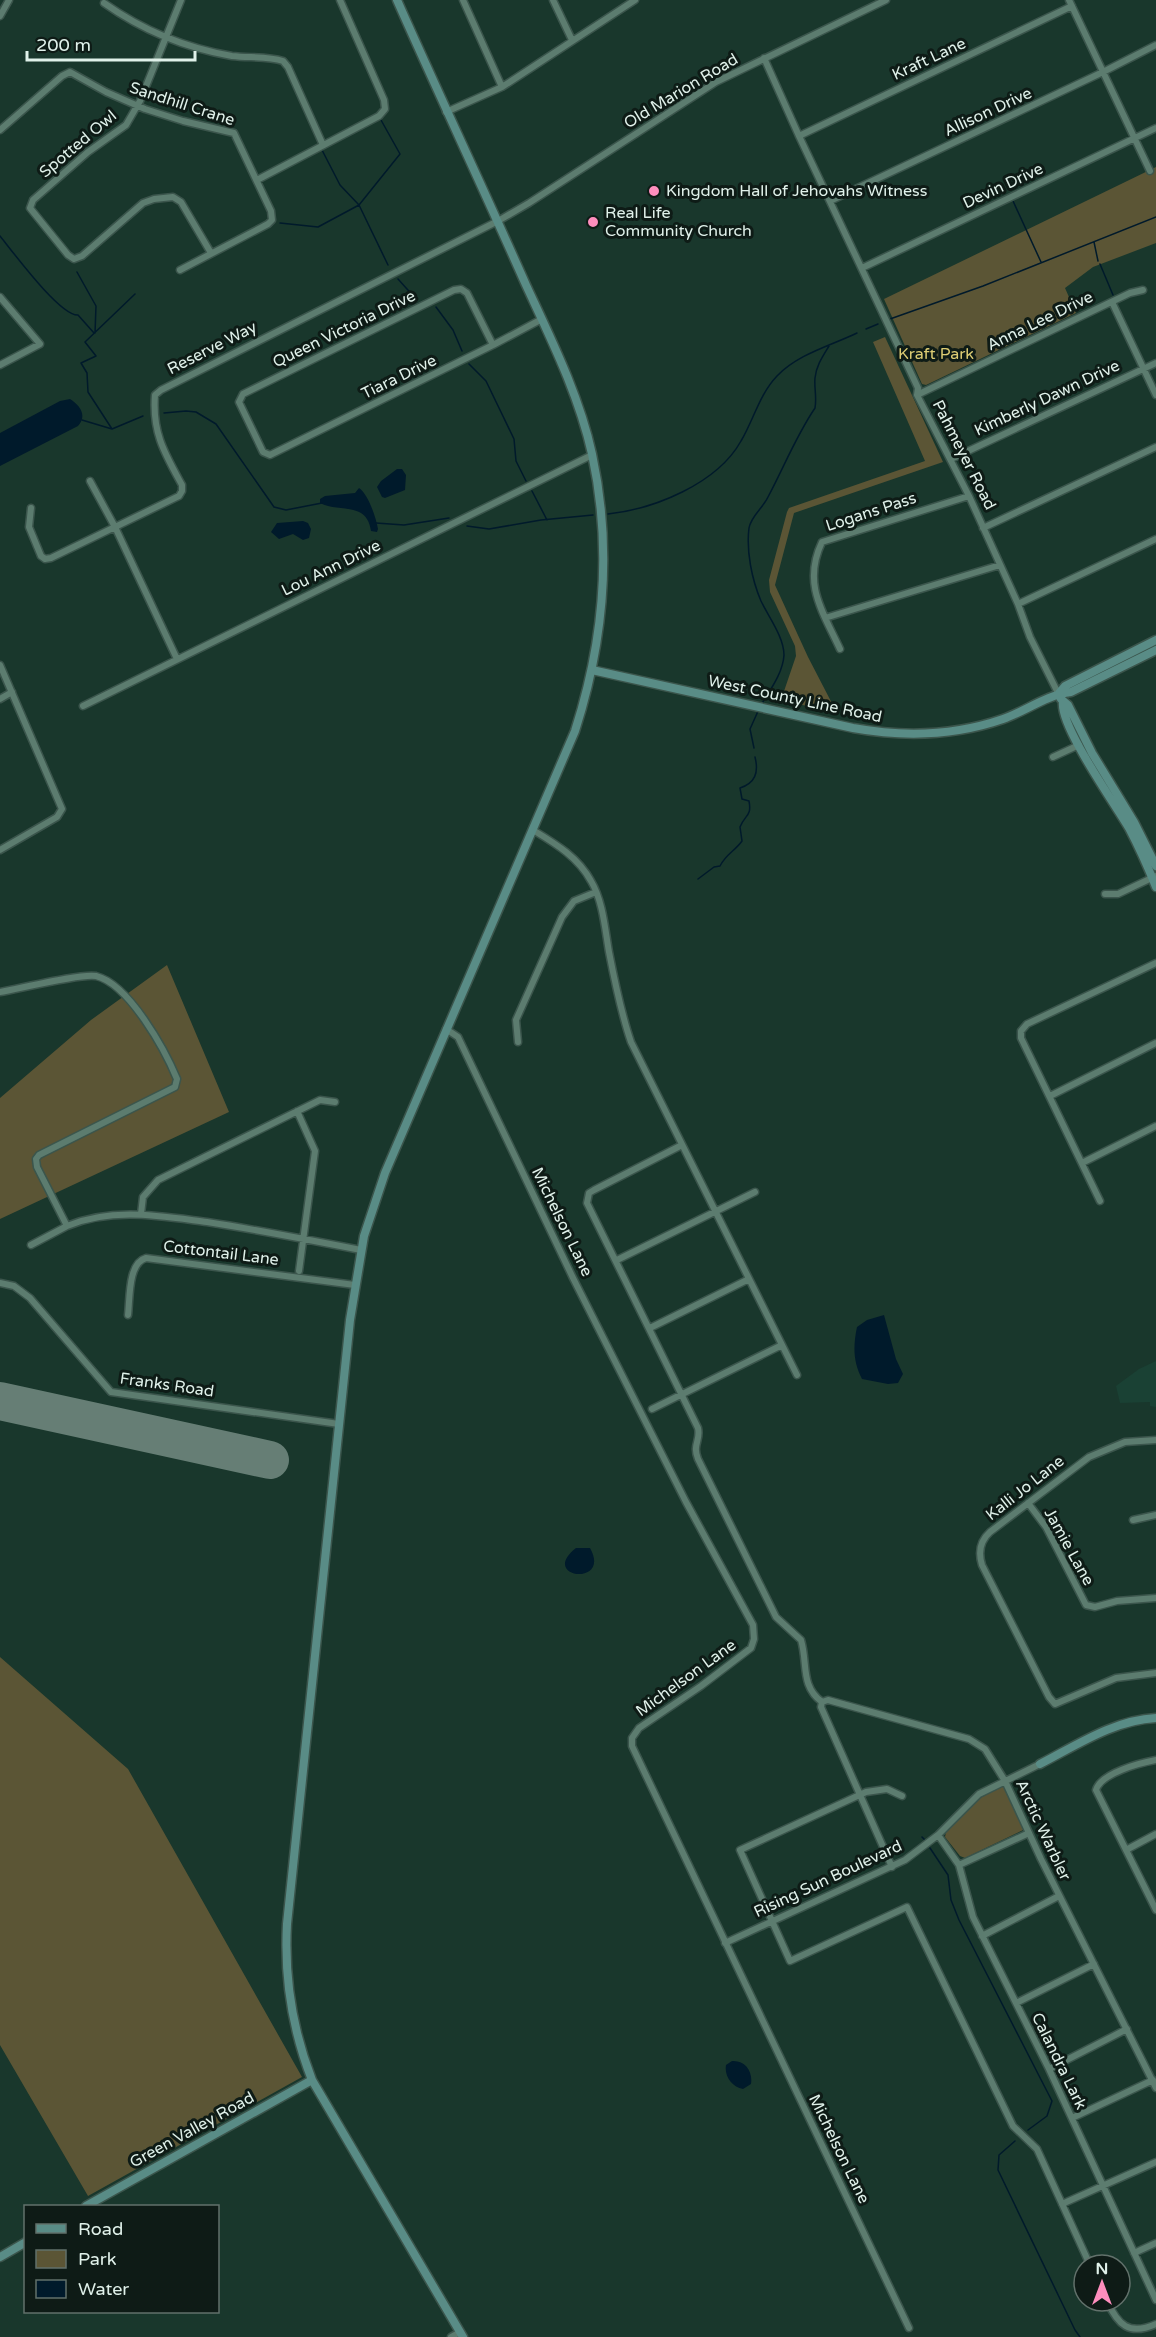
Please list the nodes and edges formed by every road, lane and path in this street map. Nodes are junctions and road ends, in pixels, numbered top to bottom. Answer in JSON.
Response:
{"nodes":[{"id":1,"x":9,"y":0,"type":"edge"},
{"id":2,"x":182,"y":0,"type":"edge"},
{"id":3,"x":340,"y":0,"type":"edge"},
{"id":4,"x":397,"y":0,"type":"edge"},
{"id":5,"x":463,"y":0,"type":"edge"},
{"id":6,"x":553,"y":0,"type":"edge"},
{"id":7,"x":635,"y":0,"type":"edge"},
{"id":8,"x":882,"y":1,"type":"edge"},
{"id":9,"x":104,"y":3,"type":"dead end"},
{"id":10,"x":1070,"y":3,"type":"edge"},
{"id":11,"x":0,"y":16,"type":"edge"},
{"id":12,"x":166,"y":37,"type":"junction"},
{"id":13,"x":572,"y":40,"type":"junction"},
{"id":14,"x":1156,"y":45,"type":"edge"},
{"id":15,"x":764,"y":58,"type":"junction"},
{"id":16,"x":1103,"y":72,"type":"junction"},
{"id":17,"x":502,"y":87,"type":"junction"},
{"id":18,"x":138,"y":106,"type":"junction"},
{"id":19,"x":446,"y":112,"type":"junction"},
{"id":20,"x":1156,"y":128,"type":"edge"},
{"id":21,"x":0,"y":130,"type":"edge"},
{"id":22,"x":799,"y":136,"type":"junction"},
{"id":23,"x":1134,"y":138,"type":"junction"},
{"id":24,"x":323,"y":145,"type":"junction"},
{"id":25,"x":1150,"y":171,"type":"dead end"},
{"id":26,"x":256,"y":180,"type":"junction"},
{"id":27,"x":830,"y":201,"type":"junction"},
{"id":28,"x":498,"y":221,"type":"junction"},
{"id":29,"x":211,"y":254,"type":"junction"},
{"id":30,"x":862,"y":268,"type":"junction"},
{"id":31,"x":180,"y":270,"type":"dead end"},
{"id":32,"x":1143,"y":290,"type":"dead end"},
{"id":33,"x":0,"y":297,"type":"edge"},
{"id":34,"x":1112,"y":302,"type":"junction"},
{"id":35,"x":542,"y":319,"type":"junction"},
{"id":36,"x":493,"y":345,"type":"junction"},
{"id":37,"x":1156,"y":363,"type":"edge"},
{"id":38,"x":0,"y":365,"type":"edge"},
{"id":39,"x":1143,"y":368,"type":"junction"},
{"id":40,"x":917,"y":395,"type":"junction"},
{"id":41,"x":1156,"y":395,"type":"edge"},
{"id":42,"x":1156,"y":447,"type":"edge"},
{"id":43,"x":267,"y":455,"type":"joint"},
{"id":44,"x":592,"y":455,"type":"junction"},
{"id":45,"x":951,"y":459,"type":"junction"},
{"id":46,"x":90,"y":481,"type":"dead end"},
{"id":47,"x":969,"y":496,"type":"junction"},
{"id":48,"x":31,"y":508,"type":"dead end"},
{"id":49,"x":115,"y":527,"type":"junction"},
{"id":50,"x":983,"y":528,"type":"junction"},
{"id":51,"x":1156,"y":539,"type":"edge"},
{"id":52,"x":1000,"y":565,"type":"junction"},
{"id":53,"x":1018,"y":604,"type":"junction"},
{"id":54,"x":825,"y":618,"type":"junction"},
{"id":55,"x":1156,"y":640,"type":"edge"},
{"id":56,"x":840,"y":650,"type":"dead end"},
{"id":57,"x":1156,"y":650,"type":"edge"},
{"id":58,"x":177,"y":659,"type":"junction"},
{"id":59,"x":0,"y":665,"type":"edge"},
{"id":60,"x":592,"y":670,"type":"junction"},
{"id":61,"x":12,"y":692,"type":"junction"},
{"id":62,"x":1058,"y":693,"type":"junction"},
{"id":63,"x":0,"y":699,"type":"edge"},
{"id":64,"x":1063,"y":702,"type":"junction"},
{"id":65,"x":82,"y":706,"type":"dead end"},
{"id":66,"x":1079,"y":745,"type":"junction"},
{"id":67,"x":1053,"y":757,"type":"dead end"},
{"id":68,"x":533,"y":830,"type":"junction"},
{"id":69,"x":0,"y":850,"type":"edge"},
{"id":70,"x":1156,"y":866,"type":"edge"},
{"id":71,"x":1154,"y":877,"type":"edge"},
{"id":72,"x":1156,"y":887,"type":"edge"},
{"id":73,"x":596,"y":892,"type":"junction"},
{"id":74,"x":1105,"y":894,"type":"dead end"},
{"id":75,"x":1156,"y":963,"type":"edge"},
{"id":76,"x":0,"y":992,"type":"edge"},
{"id":77,"x":445,"y":1029,"type":"junction"},
{"id":78,"x":518,"y":1042,"type":"dead end"},
{"id":79,"x":1156,"y":1043,"type":"edge"},
{"id":80,"x":1050,"y":1096,"type":"junction"},
{"id":81,"x":335,"y":1102,"type":"dead end"},
{"id":82,"x":297,"y":1111,"type":"junction"},
{"id":83,"x":1156,"y":1126,"type":"edge"},
{"id":84,"x":682,"y":1145,"type":"junction"},
{"id":85,"x":1082,"y":1162,"type":"junction"},
{"id":86,"x":755,"y":1192,"type":"dead end"},
{"id":87,"x":1100,"y":1201,"type":"dead end"},
{"id":88,"x":716,"y":1212,"type":"junction"},
{"id":89,"x":141,"y":1214,"type":"junction"},
{"id":90,"x":67,"y":1226,"type":"junction"},
{"id":91,"x":303,"y":1239,"type":"junction"},
{"id":92,"x":31,"y":1245,"type":"dead end"},
{"id":93,"x":361,"y":1250,"type":"junction"},
{"id":94,"x":617,"y":1260,"type":"junction"},
{"id":95,"x":299,"y":1271,"type":"dead end"},
{"id":96,"x":749,"y":1279,"type":"junction"},
{"id":97,"x":0,"y":1283,"type":"edge"},
{"id":98,"x":355,"y":1285,"type":"junction"},
{"id":99,"x":128,"y":1315,"type":"dead end"},
{"id":100,"x":650,"y":1328,"type":"junction"},
{"id":101,"x":782,"y":1346,"type":"junction"},
{"id":102,"x":797,"y":1375,"type":"dead end"},
{"id":103,"x":682,"y":1395,"type":"junction"},
{"id":104,"x":652,"y":1409,"type":"dead end"},
{"id":105,"x":339,"y":1424,"type":"junction"},
{"id":106,"x":1156,"y":1440,"type":"edge"},
{"id":107,"x":1028,"y":1503,"type":"junction"},
{"id":108,"x":1156,"y":1515,"type":"edge"},
{"id":109,"x":1132,"y":1520,"type":"dead end"},
{"id":110,"x":1156,"y":1598,"type":"edge"},
{"id":111,"x":1156,"y":1673,"type":"edge"},
{"id":112,"x":1156,"y":1680,"type":"edge"},
{"id":113,"x":822,"y":1702,"type":"junction"},
{"id":114,"x":1156,"y":1718,"type":"edge"},
{"id":115,"x":1156,"y":1760,"type":"edge"},
{"id":116,"x":1040,"y":1764,"type":"joint"},
{"id":117,"x":1005,"y":1781,"type":"junction"},
{"id":118,"x":860,"y":1794,"type":"junction"},
{"id":119,"x":902,"y":1796,"type":"dead end"},
{"id":120,"x":1029,"y":1833,"type":"junction"},
{"id":121,"x":1156,"y":1834,"type":"edge"},
{"id":122,"x":938,"y":1835,"type":"junction"},
{"id":123,"x":1126,"y":1850,"type":"junction"},
{"id":124,"x":960,"y":1865,"type":"junction"},
{"id":125,"x":892,"y":1867,"type":"junction"},
{"id":126,"x":1059,"y":1896,"type":"junction"},
{"id":127,"x":1156,"y":1910,"type":"edge"},
{"id":128,"x":773,"y":1923,"type":"junction"},
{"id":129,"x":982,"y":1936,"type":"junction"},
{"id":130,"x":725,"y":1943,"type":"junction"},
{"id":131,"x":1094,"y":1964,"type":"junction"},
{"id":132,"x":1016,"y":2003,"type":"junction"},
{"id":133,"x":1127,"y":2029,"type":"junction"},
{"id":134,"x":1049,"y":2069,"type":"junction"},
{"id":135,"x":312,"y":2080,"type":"junction"},
{"id":136,"x":1153,"y":2080,"type":"junction"},
{"id":137,"x":1156,"y":2088,"type":"edge"},
{"id":138,"x":1072,"y":2118,"type":"junction"},
{"id":139,"x":1156,"y":2162,"type":"edge"},
{"id":140,"x":1102,"y":2186,"type":"junction"},
{"id":141,"x":1062,"y":2204,"type":"junction"},
{"id":142,"x":88,"y":2205,"type":"edge"},
{"id":143,"x":24,"y":2243,"type":"edge"},
{"id":144,"x":1156,"y":2243,"type":"edge"},
{"id":145,"x":1084,"y":2253,"type":"edge"},
{"id":146,"x":1134,"y":2253,"type":"junction"},
{"id":147,"x":0,"y":2257,"type":"edge"},
{"id":148,"x":1156,"y":2300,"type":"edge"},
{"id":149,"x":1113,"y":2313,"type":"edge"},
{"id":150,"x":1156,"y":2324,"type":"edge"},
{"id":151,"x":909,"y":2328,"type":"dead end"},
{"id":152,"x":461,"y":2334,"type":"edge"},
{"id":153,"x":451,"y":2337,"type":"edge"}],
"edges":[{"from":1,"to":11,"type":"street"},
{"from":2,"to":12,"type":"street","name":"Spotted Owl"},
{"from":3,"to":24,"type":"street"},
{"from":4,"to":19,"type":"main road"},
{"from":5,"to":17,"type":"street"},
{"from":6,"to":13,"type":"street"},
{"from":7,"to":13,"type":"street"},
{"from":8,"to":15,"type":"street","name":"Old Marion Road"},
{"from":9,"to":12,"type":"street"},
{"from":10,"to":16,"type":"street"},
{"from":10,"to":22,"type":"street","name":"Kraft Lane"},
{"from":12,"to":18,"type":"street","name":"Spotted Owl"},
{"from":12,"to":24,"type":"street"},
{"from":13,"to":17,"type":"street"},
{"from":14,"to":16,"type":"street","name":"Allison Drive"},
{"from":15,"to":22,"type":"street","name":"Pahmeyer Road"},
{"from":15,"to":28,"type":"street","name":"Old Marion Road"},
{"from":16,"to":23,"type":"street"},
{"from":16,"to":27,"type":"street","name":"Allison Drive"},
{"from":17,"to":19,"type":"street"},
{"from":18,"to":21,"type":"street","name":"Sandhill Crane"},
{"from":18,"to":26,"type":"street","name":"Sandhill Crane"},
{"from":18,"to":29,"type":"street","name":"Spotted Owl"},
{"from":19,"to":28,"type":"main road"},
{"from":20,"to":23,"type":"street","name":"Devin Drive"},
{"from":22,"to":27,"type":"street","name":"Pahmeyer Road"},
{"from":23,"to":25,"type":"street"},
{"from":23,"to":30,"type":"street","name":"Devin Drive"},
{"from":24,"to":26,"type":"street"},
{"from":26,"to":29,"type":"street","name":"Sandhill Crane"},
{"from":27,"to":30,"type":"street","name":"Pahmeyer Road"},
{"from":28,"to":35,"type":"main road"},
{"from":28,"to":49,"type":"street","name":"Reserve Way"},
{"from":29,"to":31,"type":"street"},
{"from":30,"to":40,"type":"street","name":"Pahmeyer Road"},
{"from":32,"to":34,"type":"street","name":"Anna Lee Drive"},
{"from":33,"to":38,"type":"street"},
{"from":34,"to":39,"type":"street"},
{"from":34,"to":40,"type":"street","name":"Anna Lee Drive"},
{"from":35,"to":36,"type":"street","name":"Tiara Drive"},
{"from":35,"to":44,"type":"main road"},
{"from":36,"to":43,"type":"street","name":"Tiara Drive"},
{"from":36,"to":43,"type":"street","name":"Queen Victoria Drive"},
{"from":37,"to":39,"type":"street","name":"Kimberly Dawn Drive"},
{"from":39,"to":41,"type":"street"},
{"from":39,"to":45,"type":"street","name":"Kimberly Dawn Drive"},
{"from":40,"to":45,"type":"street","name":"Pahmeyer Road"},
{"from":42,"to":50,"type":"street"},
{"from":44,"to":58,"type":"street","name":"Lou Ann Drive"},
{"from":44,"to":60,"type":"main road"},
{"from":45,"to":47,"type":"street","name":"Pahmeyer Road"},
{"from":46,"to":49,"type":"street"},
{"from":47,"to":50,"type":"street","name":"Pahmeyer Road"},
{"from":47,"to":54,"type":"street","name":"Logans Pass"},
{"from":48,"to":49,"type":"street","name":"Reserve Way"},
{"from":49,"to":58,"type":"street"},
{"from":50,"to":52,"type":"street","name":"Pahmeyer Road"},
{"from":51,"to":53,"type":"street"},
{"from":52,"to":53,"type":"street","name":"Pahmeyer Road"},
{"from":52,"to":54,"type":"street"},
{"from":53,"to":62,"type":"street","name":"Pahmeyer Road"},
{"from":54,"to":56,"type":"street","name":"Logans Pass"},
{"from":55,"to":62,"type":"main road","name":"West County Line Road"},
{"from":57,"to":62,"type":"main road","name":"West County Line Road"},
{"from":58,"to":65,"type":"street","name":"Lou Ann Drive"},
{"from":59,"to":61,"type":"street"},
{"from":60,"to":62,"type":"main road","name":"West County Line Road"},
{"from":60,"to":68,"type":"main road"},
{"from":61,"to":63,"type":"street"},
{"from":61,"to":69,"type":"street"},
{"from":62,"to":64,"type":"main road","name":"Pahmeyer Road"},
{"from":64,"to":66,"type":"main road","name":"Pahmeyer Road"},
{"from":64,"to":70,"type":"main road","name":"Pahmeyer Road"},
{"from":66,"to":67,"type":"street"},
{"from":66,"to":71,"type":"main road","name":"Pahmeyer Road"},
{"from":68,"to":73,"type":"street"},
{"from":68,"to":77,"type":"main road"},
{"from":71,"to":72,"type":"main road","name":"Pahmeyer Road"},
{"from":71,"to":74,"type":"street"},
{"from":73,"to":78,"type":"street"},
{"from":73,"to":84,"type":"street"},
{"from":75,"to":80,"type":"street"},
{"from":76,"to":90,"type":"street"},
{"from":77,"to":93,"type":"main road"},
{"from":77,"to":130,"type":"street","name":"Michelson Lane"},
{"from":79,"to":80,"type":"street"},
{"from":80,"to":85,"type":"street"},
{"from":81,"to":82,"type":"street"},
{"from":82,"to":89,"type":"street"},
{"from":82,"to":91,"type":"street"},
{"from":83,"to":85,"type":"street"},
{"from":84,"to":88,"type":"street"},
{"from":84,"to":94,"type":"street"},
{"from":85,"to":87,"type":"street"},
{"from":86,"to":88,"type":"street"},
{"from":88,"to":94,"type":"street"},
{"from":88,"to":96,"type":"street"},
{"from":89,"to":90,"type":"street"},
{"from":89,"to":91,"type":"street"},
{"from":90,"to":92,"type":"street"},
{"from":91,"to":93,"type":"street"},
{"from":91,"to":95,"type":"street"},
{"from":93,"to":98,"type":"main road"},
{"from":94,"to":100,"type":"street"},
{"from":96,"to":100,"type":"street"},
{"from":96,"to":101,"type":"street"},
{"from":97,"to":105,"type":"street","name":"Franks Road"},
{"from":98,"to":99,"type":"street","name":"Cottontail Lane"},
{"from":98,"to":105,"type":"main road"},
{"from":100,"to":103,"type":"street"},
{"from":101,"to":102,"type":"street"},
{"from":101,"to":103,"type":"street"},
{"from":103,"to":104,"type":"street"},
{"from":103,"to":113,"type":"street","name":"Arctic Warbler"},
{"from":105,"to":135,"type":"main road"},
{"from":106,"to":107,"type":"street","name":"Kalli Jo Lane"},
{"from":107,"to":110,"type":"street","name":"Jamie Lane"},
{"from":107,"to":111,"type":"street","name":"Kalli Jo Lane"},
{"from":108,"to":109,"type":"street"},
{"from":111,"to":112,"type":"street"},
{"from":113,"to":117,"type":"street","name":"Arctic Warbler"},
{"from":113,"to":118,"type":"street"},
{"from":114,"to":116,"type":"main road","name":"Rising Sun Boulevard"},
{"from":115,"to":123,"type":"street"},
{"from":116,"to":117,"type":"street","name":"Rising Sun Boulevard"},
{"from":117,"to":120,"type":"street","name":"Arctic Warbler"},
{"from":117,"to":122,"type":"street","name":"Rising Sun Boulevard"},
{"from":118,"to":119,"type":"street"},
{"from":118,"to":125,"type":"street"},
{"from":118,"to":128,"type":"street"},
{"from":120,"to":124,"type":"street"},
{"from":120,"to":126,"type":"street","name":"Arctic Warbler"},
{"from":121,"to":123,"type":"street"},
{"from":122,"to":124,"type":"street","name":"Calandra Lark"},
{"from":122,"to":125,"type":"street","name":"Rising Sun Boulevard"},
{"from":123,"to":127,"type":"street"},
{"from":124,"to":129,"type":"street","name":"Calandra Lark"},
{"from":125,"to":128,"type":"street","name":"Rising Sun Boulevard"},
{"from":126,"to":129,"type":"street"},
{"from":126,"to":131,"type":"street","name":"Arctic Warbler"},
{"from":128,"to":130,"type":"street","name":"Rising Sun Boulevard"},
{"from":128,"to":141,"type":"street"},
{"from":129,"to":132,"type":"street","name":"Calandra Lark"},
{"from":130,"to":151,"type":"street","name":"Michelson Lane"},
{"from":131,"to":132,"type":"street"},
{"from":131,"to":133,"type":"street","name":"Arctic Warbler"},
{"from":132,"to":134,"type":"street","name":"Calandra Lark"},
{"from":133,"to":134,"type":"street"},
{"from":133,"to":136,"type":"street","name":"Arctic Warbler"},
{"from":134,"to":138,"type":"street","name":"Calandra Lark"},
{"from":135,"to":142,"type":"main road","name":"Green Valley Road"},
{"from":135,"to":152,"type":"main road"},
{"from":136,"to":137,"type":"street","name":"Arctic Warbler"},
{"from":136,"to":138,"type":"street"},
{"from":138,"to":140,"type":"street","name":"Calandra Lark"},
{"from":139,"to":140,"type":"street"},
{"from":140,"to":141,"type":"street"},
{"from":140,"to":146,"type":"street","name":"Calandra Lark"},
{"from":141,"to":145,"type":"street"},
{"from":143,"to":147,"type":"main road"},
{"from":144,"to":146,"type":"street"},
{"from":146,"to":148,"type":"street","name":"Calandra Lark"},
{"from":149,"to":150,"type":"street"},
{"from":152,"to":153,"type":"street"}]}
